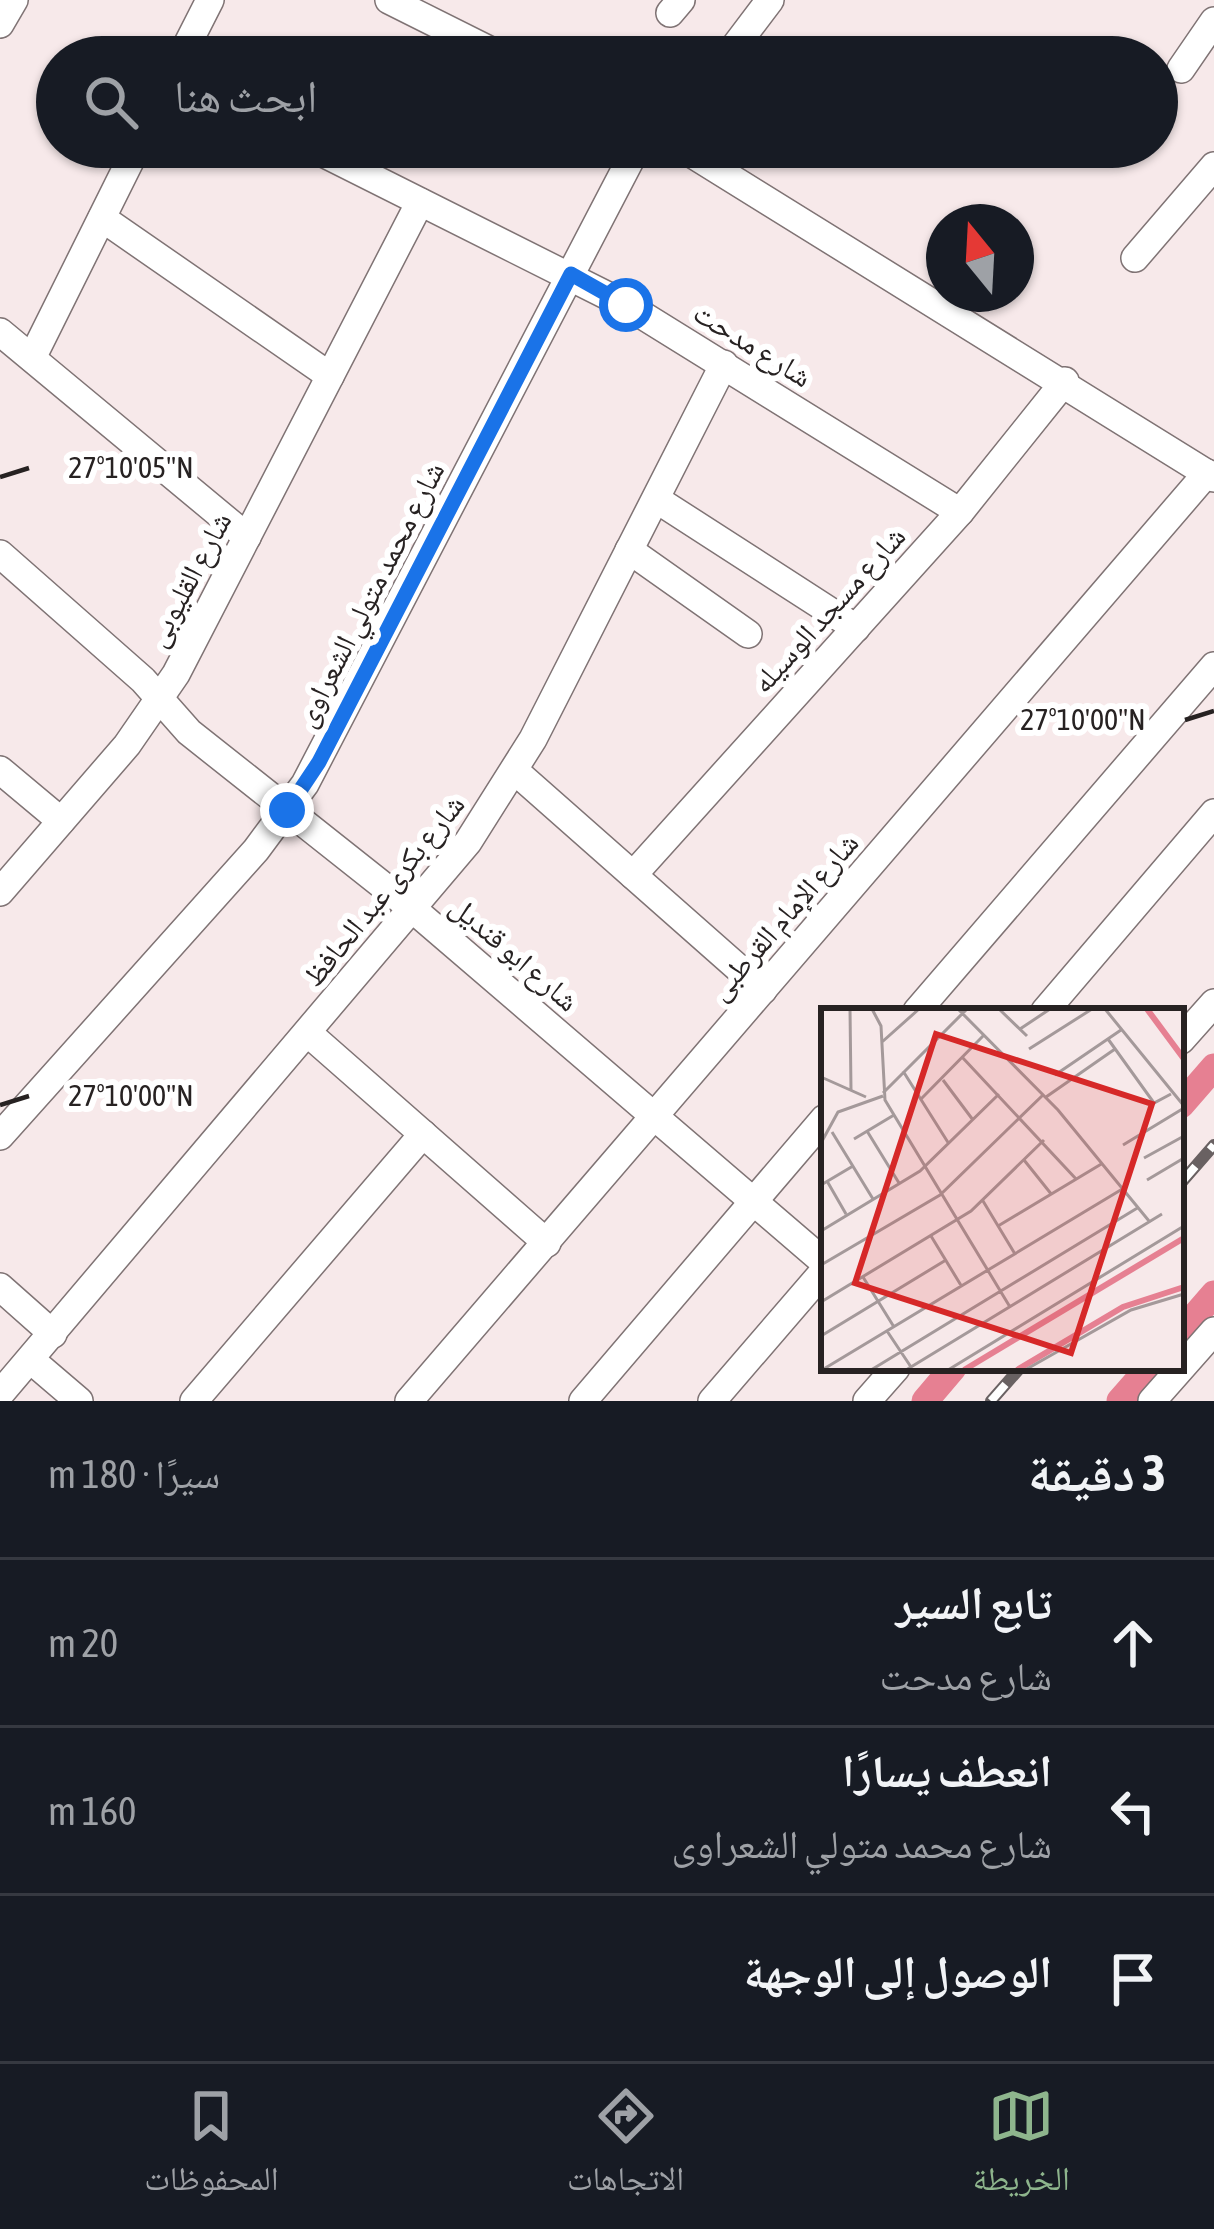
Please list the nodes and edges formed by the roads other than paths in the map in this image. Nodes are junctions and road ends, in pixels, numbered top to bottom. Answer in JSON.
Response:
{"nodes":[{"id":1,"x":14,"y":0,"type":"edge"},
{"id":2,"x":210,"y":0,"type":"edge"},
{"id":3,"x":389,"y":0,"type":"edge"},
{"id":4,"x":770,"y":0,"type":"edge"},
{"id":5,"x":1214,"y":21,"type":"edge"},
{"id":6,"x":0,"y":25,"type":"edge"},
{"id":7,"x":192,"y":36,"type":"edge"},
{"id":8,"x":461,"y":36,"type":"edge"},
{"id":9,"x":743,"y":36,"type":"edge"},
{"id":10,"x":1181,"y":69,"type":"dead end"},
{"id":11,"x":1214,"y":166,"type":"edge"},
{"id":12,"x":126,"y":168,"type":"edge"},
{"id":13,"x":353,"y":168,"type":"edge"},
{"id":14,"x":626,"y":168,"type":"edge"},
{"id":15,"x":715,"y":168,"type":"edge"},
{"id":16,"x":420,"y":202,"type":"junction"},
{"id":17,"x":102,"y":218,"type":"junction"},
{"id":18,"x":1135,"y":259,"type":"dead end"},
{"id":19,"x":571,"y":274,"type":"junction"},
{"id":20,"x":0,"y":332,"type":"edge"},
{"id":21,"x":32,"y":358,"type":"junction"},
{"id":22,"x":724,"y":364,"type":"junction"},
{"id":23,"x":330,"y":376,"type":"junction"},
{"id":24,"x":1065,"y":381,"type":"junction"},
{"id":25,"x":1211,"y":475,"type":"edge"},
{"id":26,"x":656,"y":499,"type":"junction"},
{"id":27,"x":960,"y":512,"type":"junction"},
{"id":28,"x":248,"y":537,"type":"junction"},
{"id":29,"x":629,"y":550,"type":"junction"},
{"id":30,"x":0,"y":554,"type":"edge"},
{"id":31,"x":856,"y":628,"type":"junction"},
{"id":32,"x":748,"y":634,"type":"dead end"},
{"id":33,"x":1214,"y":666,"type":"edge"},
{"id":34,"x":160,"y":699,"type":"junction"},
{"id":35,"x":0,"y":770,"type":"edge"},
{"id":36,"x":515,"y":771,"type":"junction"},
{"id":37,"x":287,"y":810,"type":"junction"},
{"id":38,"x":1214,"y":813,"type":"edge"},
{"id":39,"x":61,"y":821,"type":"junction"},
{"id":40,"x":633,"y":875,"type":"junction"},
{"id":41,"x":0,"y":892,"type":"edge"},
{"id":42,"x":415,"y":911,"type":"junction"},
{"id":43,"x":763,"y":990,"type":"junction"},
{"id":44,"x":1214,"y":1003,"type":"edge"},
{"id":45,"x":920,"y":1008,"type":"edge"},
{"id":46,"x":1048,"y":1008,"type":"edge"},
{"id":47,"x":309,"y":1034,"type":"junction"},
{"id":48,"x":1184,"y":1037,"type":"edge"},
{"id":49,"x":655,"y":1118,"type":"junction"},
{"id":50,"x":821,"y":1123,"type":"edge"},
{"id":51,"x":423,"y":1134,"type":"junction"},
{"id":52,"x":0,"y":1136,"type":"edge"},
{"id":53,"x":753,"y":1202,"type":"junction"},
{"id":54,"x":547,"y":1243,"type":"junction"},
{"id":55,"x":821,"y":1263,"type":"edge"},
{"id":56,"x":821,"y":1270,"type":"edge"},
{"id":57,"x":0,"y":1286,"type":"edge"},
{"id":58,"x":1214,"y":1331,"type":"edge"},
{"id":59,"x":53,"y":1334,"type":"junction"},
{"id":60,"x":31,"y":1360,"type":"junction"},
{"id":61,"x":1184,"y":1364,"type":"edge"},
{"id":62,"x":893,"y":1371,"type":"edge"},
{"id":63,"x":1178,"y":1371,"type":"edge"},
{"id":64,"x":0,"y":1394,"type":"edge"},
{"id":65,"x":80,"y":1401,"type":"edge"},
{"id":66,"x":194,"y":1401,"type":"edge"},
{"id":67,"x":409,"y":1401,"type":"edge"},
{"id":68,"x":583,"y":1401,"type":"edge"},
{"id":69,"x":712,"y":1401,"type":"edge"},
{"id":70,"x":867,"y":1401,"type":"edge"},
{"id":71,"x":1151,"y":1401,"type":"edge"}],
"edges":[{"from":1,"to":6,"type":"street"},
{"from":2,"to":7,"type":"street"},
{"from":3,"to":8,"type":"street"},
{"from":4,"to":9,"type":"street"},
{"from":5,"to":10,"type":"street"},
{"from":11,"to":18,"type":"street"},
{"from":12,"to":17,"type":"street"},
{"from":13,"to":16,"type":"street","name":"شارع مدحت"},
{"from":14,"to":19,"type":"street","name":"شارع محمد متولي الشعراوى"},
{"from":15,"to":24,"type":"street"},
{"from":16,"to":19,"type":"street","name":"شارع مدحت"},
{"from":16,"to":23,"type":"street","name":"شارع القليوبى"},
{"from":17,"to":21,"type":"street"},
{"from":17,"to":23,"type":"street"},
{"from":19,"to":22,"type":"street","name":"شارع مدحت"},
{"from":19,"to":37,"type":"street","name":"شارع محمد متولي الشعراوى"},
{"from":20,"to":21,"type":"street"},
{"from":21,"to":28,"type":"street"},
{"from":22,"to":26,"type":"street","name":"شارع بكرى عبد الحافظ"},
{"from":22,"to":27,"type":"street","name":"شارع مدحت"},
{"from":23,"to":28,"type":"street","name":"شارع القليوبى"},
{"from":24,"to":25,"type":"street"},
{"from":24,"to":27,"type":"street","name":"شارع مسجد الوسيله"},
{"from":25,"to":43,"type":"street","name":"شارع الإمام القرطبى"},
{"from":26,"to":29,"type":"street","name":"شارع بكرى عبد الحافظ"},
{"from":26,"to":31,"type":"street"},
{"from":27,"to":31,"type":"street","name":"شارع مسجد الوسيله"},
{"from":28,"to":34,"type":"street","name":"شارع القليوبى"},
{"from":29,"to":32,"type":"street"},
{"from":29,"to":36,"type":"street","name":"شارع بكرى عبد الحافظ"},
{"from":30,"to":34,"type":"street","name":"شارع ابو قنديل"},
{"from":31,"to":40,"type":"street","name":"شارع مسجد الوسيله"},
{"from":33,"to":45,"type":"street"},
{"from":34,"to":37,"type":"street","name":"شارع ابو قنديل"},
{"from":34,"to":39,"type":"street","name":"شارع القليوبى"},
{"from":35,"to":39,"type":"street"},
{"from":36,"to":40,"type":"street"},
{"from":36,"to":42,"type":"street","name":"شارع بكرى عبد الحافظ"},
{"from":37,"to":42,"type":"street","name":"شارع ابو قنديل"},
{"from":37,"to":52,"type":"street","name":"شارع محمد متولي الشعراوى"},
{"from":38,"to":46,"type":"street"},
{"from":39,"to":41,"type":"street","name":"شارع القليوبى"},
{"from":40,"to":43,"type":"street"},
{"from":42,"to":47,"type":"street","name":"شارع بكرى عبد الحافظ"},
{"from":42,"to":49,"type":"street","name":"شارع ابو قنديل"},
{"from":43,"to":49,"type":"street","name":"شارع الإمام القرطبى"},
{"from":44,"to":48,"type":"street"},
{"from":47,"to":51,"type":"street"},
{"from":47,"to":59,"type":"street","name":"شارع بكرى عبد الحافظ"},
{"from":49,"to":53,"type":"street","name":"شارع ابو قنديل"},
{"from":49,"to":54,"type":"street","name":"شارع الإمام القرطبى"},
{"from":50,"to":53,"type":"street"},
{"from":51,"to":54,"type":"street"},
{"from":51,"to":66,"type":"street"},
{"from":53,"to":55,"type":"street","name":"شارع ابو قنديل"},
{"from":53,"to":68,"type":"street"},
{"from":54,"to":67,"type":"street","name":"شارع الإمام القرطبى"},
{"from":56,"to":69,"type":"street"},
{"from":57,"to":59,"type":"street"},
{"from":58,"to":61,"type":"street"},
{"from":59,"to":60,"type":"street","name":"شارع بكرى عبد الحافظ"},
{"from":60,"to":64,"type":"street","name":"شارع بكرى عبد الحافظ"},
{"from":60,"to":65,"type":"street"},
{"from":62,"to":70,"type":"street"},
{"from":63,"to":71,"type":"street"}]}
